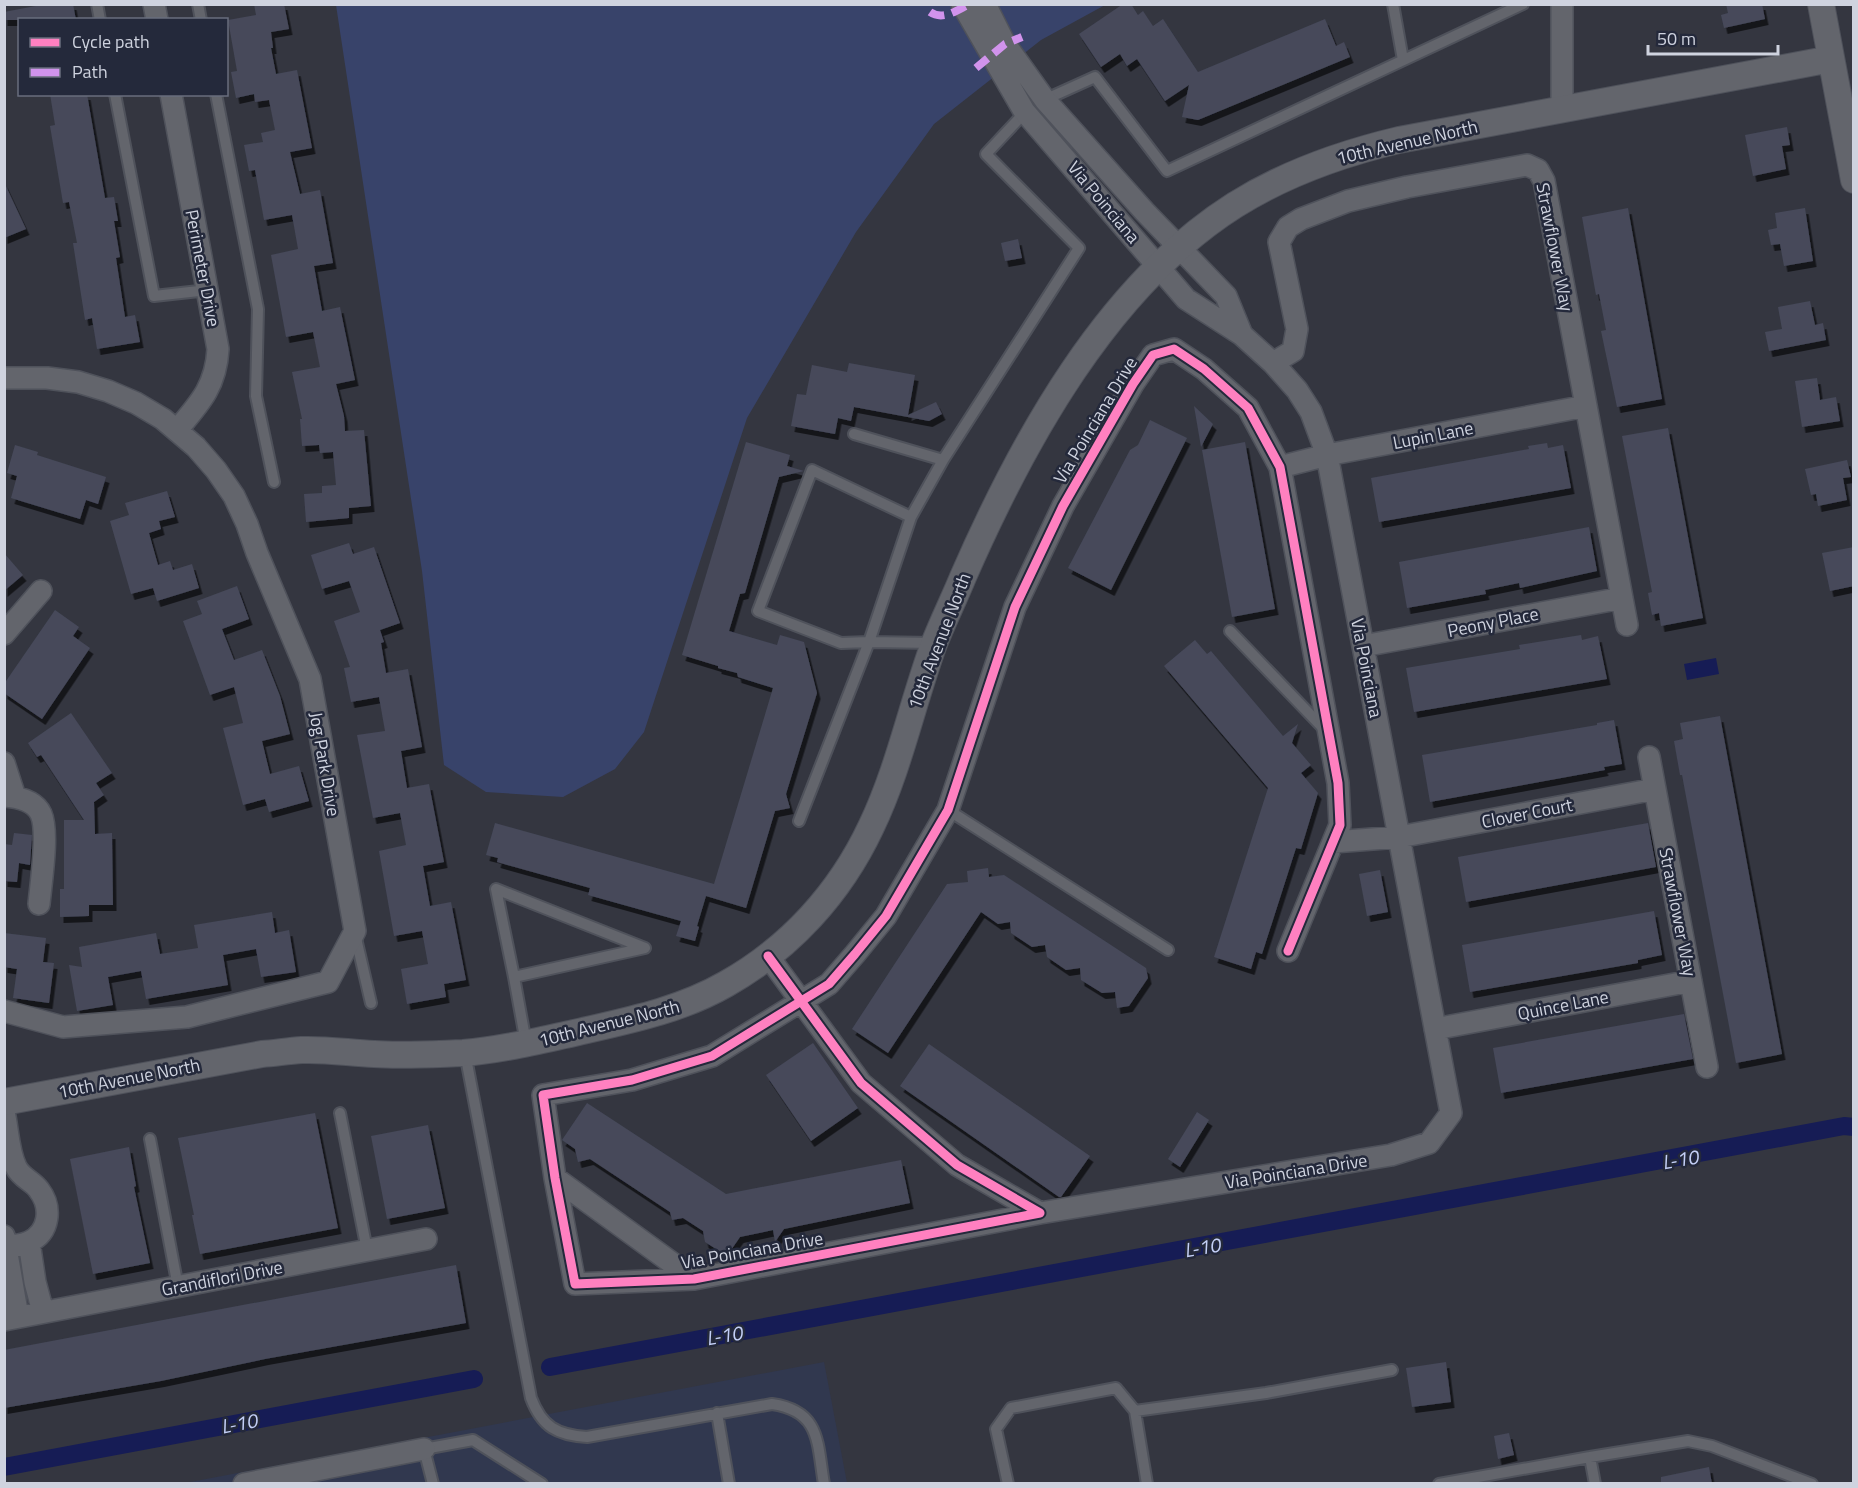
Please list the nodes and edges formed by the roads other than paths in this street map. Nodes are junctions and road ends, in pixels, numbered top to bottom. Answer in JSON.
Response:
{"nodes":[{"id":1,"x":962,"y":4,"type":"edge"},
{"id":2,"x":985,"y":4,"type":"edge"},
{"id":3,"x":1393,"y":4,"type":"edge"},
{"id":4,"x":1523,"y":4,"type":"edge"},
{"id":5,"x":1562,"y":4,"type":"edge"},
{"id":6,"x":1821,"y":4,"type":"edge"},
{"id":7,"x":994,"y":42,"type":"junction"},
{"id":8,"x":1831,"y":59,"type":"junction"},
{"id":9,"x":1403,"y":60,"type":"junction"},
{"id":10,"x":116,"y":96,"type":"edge"},
{"id":11,"x":171,"y":96,"type":"edge"},
{"id":12,"x":216,"y":96,"type":"edge"},
{"id":13,"x":1045,"y":100,"type":"junction"},
{"id":14,"x":1562,"y":109,"type":"junction"},
{"id":15,"x":1024,"y":111,"type":"junction"},
{"id":16,"x":1854,"y":180,"type":"edge"},
{"id":17,"x":1181,"y":247,"type":"junction"},
{"id":18,"x":1158,"y":266,"type":"junction"},
{"id":19,"x":208,"y":290,"type":"junction"},
{"id":20,"x":1242,"y":335,"type":"junction"},
{"id":21,"x":1273,"y":363,"type":"junction"},
{"id":22,"x":4,"y":378,"type":"edge"},
{"id":23,"x":1586,"y":406,"type":"junction"},
{"id":24,"x":177,"y":430,"type":"junction"},
{"id":25,"x":854,"y":434,"type":"dead end"},
{"id":26,"x":1328,"y":455,"type":"junction"},
{"id":27,"x":943,"y":460,"type":"junction"},
{"id":28,"x":1280,"y":467,"type":"junction"},
{"id":29,"x":274,"y":482,"type":"dead end"},
{"id":30,"x":911,"y":517,"type":"junction"},
{"id":31,"x":41,"y":591,"type":"dead end"},
{"id":32,"x":1622,"y":598,"type":"junction"},
{"id":33,"x":1627,"y":625,"type":"dead end"},
{"id":34,"x":1230,"y":632,"type":"dead end"},
{"id":35,"x":4,"y":634,"type":"edge"},
{"id":36,"x":869,"y":642,"type":"junction"},
{"id":37,"x":935,"y":643,"type":"junction"},
{"id":38,"x":1363,"y":646,"type":"junction"},
{"id":39,"x":1330,"y":734,"type":"junction"},
{"id":40,"x":1648,"y":757,"type":"dead end"},
{"id":41,"x":4,"y":763,"type":"edge"},
{"id":42,"x":1655,"y":789,"type":"junction"},
{"id":43,"x":10,"y":796,"type":"edge"},
{"id":44,"x":948,"y":810,"type":"junction"},
{"id":45,"x":799,"y":821,"type":"dead end"},
{"id":46,"x":1399,"y":837,"type":"junction"},
{"id":47,"x":1333,"y":842,"type":"junction"},
{"id":48,"x":39,"y":904,"type":"dead end"},
{"id":49,"x":355,"y":931,"type":"junction"},
{"id":50,"x":1168,"y":950,"type":"dead end"},
{"id":51,"x":1288,"y":951,"type":"dead end"},
{"id":52,"x":768,"y":956,"type":"junction"},
{"id":53,"x":514,"y":977,"type":"junction"},
{"id":54,"x":1691,"y":981,"type":"junction"},
{"id":55,"x":801,"y":1002,"type":"junction"},
{"id":56,"x":371,"y":1003,"type":"dead end"},
{"id":57,"x":4,"y":1011,"type":"edge"},
{"id":58,"x":1435,"y":1029,"type":"junction"},
{"id":59,"x":526,"y":1043,"type":"junction"},
{"id":60,"x":465,"y":1053,"type":"junction"},
{"id":61,"x":1707,"y":1067,"type":"dead end"},
{"id":62,"x":4,"y":1102,"type":"edge"},
{"id":63,"x":4,"y":1112,"type":"edge"},
{"id":64,"x":340,"y":1113,"type":"dead end"},
{"id":65,"x":150,"y":1139,"type":"dead end"},
{"id":66,"x":555,"y":1178,"type":"junction"},
{"id":67,"x":1040,"y":1213,"type":"junction"},
{"id":68,"x":426,"y":1239,"type":"dead end"},
{"id":69,"x":5,"y":1241,"type":"edge"},
{"id":70,"x":29,"y":1242,"type":"junction"},
{"id":71,"x":366,"y":1250,"type":"junction"},
{"id":72,"x":8,"y":1277,"type":"edge"},
{"id":73,"x":694,"y":1279,"type":"junction"},
{"id":74,"x":178,"y":1287,"type":"junction"},
{"id":75,"x":43,"y":1312,"type":"junction"},
{"id":76,"x":11,"y":1318,"type":"edge"},
{"id":77,"x":1392,"y":1370,"type":"dead end"},
{"id":78,"x":1135,"y":1411,"type":"junction"},
{"id":79,"x":717,"y":1413,"type":"junction"},
{"id":80,"x":424,"y":1449,"type":"junction"},
{"id":81,"x":1590,"y":1457,"type":"junction"},
{"id":82,"x":244,"y":1483,"type":"edge"},
{"id":83,"x":433,"y":1484,"type":"edge"},
{"id":84,"x":542,"y":1484,"type":"edge"},
{"id":85,"x":729,"y":1484,"type":"edge"},
{"id":86,"x":824,"y":1484,"type":"edge"},
{"id":87,"x":1008,"y":1484,"type":"edge"},
{"id":88,"x":1147,"y":1484,"type":"edge"},
{"id":89,"x":1439,"y":1484,"type":"edge"},
{"id":90,"x":1595,"y":1484,"type":"edge"},
{"id":91,"x":1812,"y":1484,"type":"edge"}],
"edges":[{"from":1,"to":7,"type":"street","name":"Via Poinciana"},
{"from":2,"to":7,"type":"street","name":"Via Poinciana"},
{"from":3,"to":9,"type":"lane"},
{"from":4,"to":9,"type":"lane"},
{"from":5,"to":14,"type":"street"},
{"from":6,"to":8,"type":"street"},
{"from":7,"to":13,"type":"street","name":"Via Poinciana"},
{"from":7,"to":15,"type":"street","name":"Via Poinciana"},
{"from":8,"to":14,"type":"street","name":"10th Avenue North"},
{"from":8,"to":16,"type":"street"},
{"from":9,"to":13,"type":"lane"},
{"from":10,"to":19,"type":"lane"},
{"from":11,"to":19,"type":"street","name":"Perimeter Drive"},
{"from":12,"to":29,"type":"lane"},
{"from":13,"to":15,"type":"lane"},
{"from":13,"to":17,"type":"street","name":"Via Poinciana"},
{"from":14,"to":17,"type":"street","name":"10th Avenue North"},
{"from":15,"to":18,"type":"street","name":"Via Poinciana"},
{"from":15,"to":27,"type":"lane"},
{"from":17,"to":18,"type":"street","name":"10th Avenue North"},
{"from":17,"to":20,"type":"street","name":"Via Poinciana"},
{"from":18,"to":20,"type":"street","name":"Via Poinciana"},
{"from":18,"to":37,"type":"street","name":"10th Avenue North"},
{"from":19,"to":24,"type":"street","name":"Perimeter Drive"},
{"from":20,"to":21,"type":"street","name":"Via Poinciana"},
{"from":21,"to":23,"type":"street","name":"Strawflower Way"},
{"from":21,"to":26,"type":"street","name":"Via Poinciana"},
{"from":22,"to":24,"type":"street","name":"Jog Park Drive"},
{"from":23,"to":26,"type":"street","name":"Lupin Lane"},
{"from":23,"to":32,"type":"street","name":"Strawflower Way"},
{"from":24,"to":49,"type":"street","name":"Jog Park Drive"},
{"from":25,"to":27,"type":"lane"},
{"from":26,"to":28,"type":"street","name":"Lupin Lane"},
{"from":26,"to":38,"type":"street","name":"Via Poinciana"},
{"from":27,"to":30,"type":"lane"},
{"from":28,"to":39,"type":"street","name":"Via Poinciana Drive"},
{"from":28,"to":44,"type":"street","name":"Via Poinciana Drive"},
{"from":30,"to":36,"type":"lane"},
{"from":30,"to":36,"type":"lane"},
{"from":31,"to":35,"type":"street"},
{"from":32,"to":33,"type":"street","name":"Strawflower Way"},
{"from":32,"to":38,"type":"street","name":"Peony Place"},
{"from":34,"to":39,"type":"lane"},
{"from":36,"to":37,"type":"lane"},
{"from":36,"to":45,"type":"lane"},
{"from":37,"to":52,"type":"street","name":"10th Avenue North"},
{"from":38,"to":46,"type":"street","name":"Via Poinciana"},
{"from":39,"to":47,"type":"street","name":"Via Poinciana Drive"},
{"from":40,"to":42,"type":"street","name":"Strawflower Way"},
{"from":41,"to":43,"type":"street"},
{"from":42,"to":46,"type":"street","name":"Clover Court"},
{"from":42,"to":54,"type":"street","name":"Strawflower Way"},
{"from":43,"to":48,"type":"street"},
{"from":44,"to":50,"type":"lane"},
{"from":44,"to":55,"type":"street","name":"Via Poinciana Drive"},
{"from":46,"to":47,"type":"street"},
{"from":46,"to":58,"type":"street","name":"Via Poinciana"},
{"from":47,"to":51,"type":"street","name":"Via Poinciana Drive"},
{"from":49,"to":56,"type":"lane"},
{"from":49,"to":57,"type":"street"},
{"from":52,"to":55,"type":"street"},
{"from":52,"to":59,"type":"street","name":"10th Avenue North"},
{"from":53,"to":53,"type":"lane"},
{"from":53,"to":59,"type":"lane"},
{"from":54,"to":58,"type":"street","name":"Quince Lane"},
{"from":54,"to":61,"type":"street","name":"Strawflower Way"},
{"from":55,"to":66,"type":"street","name":"Via Poinciana Drive"},
{"from":55,"to":67,"type":"street"},
{"from":58,"to":67,"type":"street","name":"Via Poinciana Drive"},
{"from":59,"to":60,"type":"street","name":"10th Avenue North"},
{"from":60,"to":62,"type":"street","name":"10th Avenue North"},
{"from":60,"to":79,"type":"lane"},
{"from":63,"to":70,"type":"street"},
{"from":64,"to":71,"type":"lane"},
{"from":65,"to":74,"type":"lane"},
{"from":66,"to":73,"type":"street"},
{"from":66,"to":73,"type":"street","name":"Via Poinciana Drive"},
{"from":67,"to":73,"type":"street","name":"Via Poinciana Drive"},
{"from":68,"to":71,"type":"street","name":"Grandiflori Drive"},
{"from":69,"to":70,"type":"street"},
{"from":69,"to":72,"type":"street","name":"Grandiflori Drive"},
{"from":70,"to":75,"type":"street"},
{"from":71,"to":74,"type":"street","name":"Grandiflori Drive"},
{"from":72,"to":76,"type":"street","name":"Grandiflori Drive"},
{"from":74,"to":75,"type":"street","name":"Grandiflori Drive"},
{"from":75,"to":76,"type":"street","name":"Grandiflori Drive"},
{"from":77,"to":78,"type":"lane"},
{"from":78,"to":87,"type":"lane"},
{"from":78,"to":88,"type":"lane"},
{"from":79,"to":85,"type":"lane"},
{"from":79,"to":86,"type":"lane"},
{"from":80,"to":82,"type":"street"},
{"from":80,"to":83,"type":"lane"},
{"from":80,"to":84,"type":"lane"},
{"from":81,"to":89,"type":"lane"},
{"from":81,"to":90,"type":"lane"},
{"from":81,"to":91,"type":"lane"}]}
